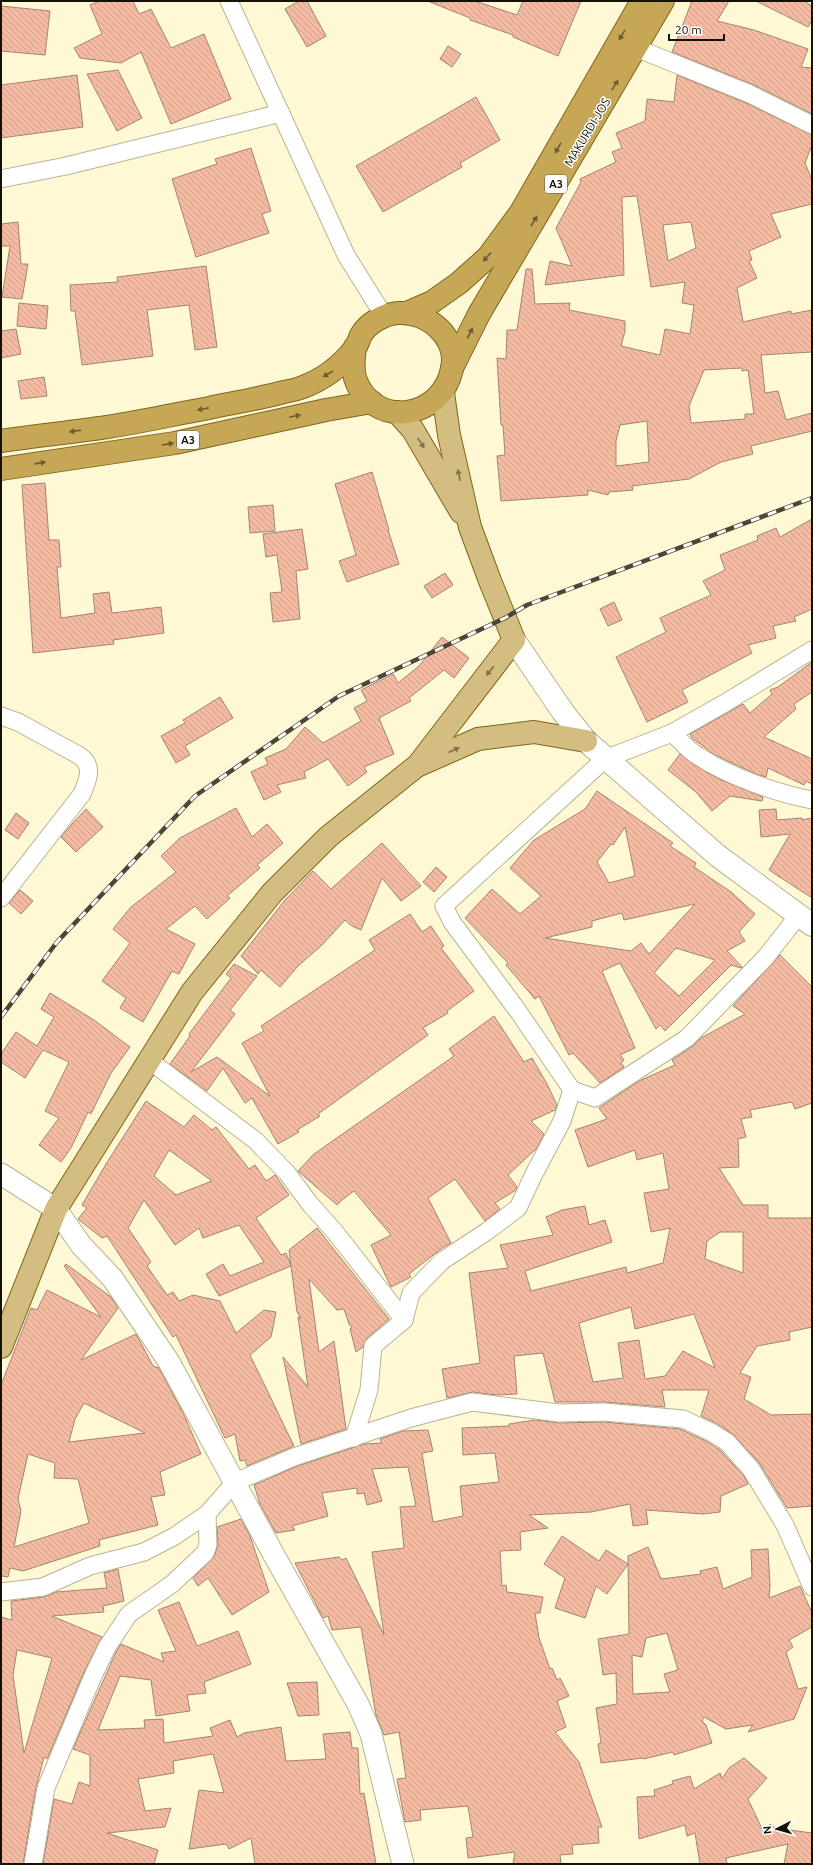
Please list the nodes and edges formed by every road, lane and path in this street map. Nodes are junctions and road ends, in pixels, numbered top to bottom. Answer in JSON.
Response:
{"nodes":[{"id":1,"x":229,"y":1,"type":"edge"},
{"id":2,"x":642,"y":1,"type":"edge"},
{"id":3,"x":663,"y":1,"type":"edge"},
{"id":4,"x":636,"y":48,"type":"junction"},
{"id":5,"x":281,"y":113,"type":"junction"},
{"id":6,"x":812,"y":125,"type":"edge"},
{"id":7,"x":1,"y":179,"type":"edge"},
{"id":8,"x":409,"y":312,"type":"junction"},
{"id":9,"x":384,"y":316,"type":"junction"},
{"id":10,"x":356,"y":347,"type":"junction"},
{"id":11,"x":452,"y":368,"type":"junction"},
{"id":12,"x":443,"y":393,"type":"junction"},
{"id":13,"x":372,"y":402,"type":"junction"},
{"id":14,"x":397,"y":412,"type":"junction"},
{"id":15,"x":1,"y":441,"type":"edge"},
{"id":16,"x":1,"y":469,"type":"edge"},
{"id":17,"x":470,"y":527,"type":"junction"},
{"id":18,"x":514,"y":640,"type":"junction"},
{"id":19,"x":812,"y":650,"type":"edge"},
{"id":20,"x":1,"y":716,"type":"edge"},
{"id":21,"x":672,"y":733,"type":"junction"},
{"id":22,"x":586,"y":741,"type":"junction"},
{"id":23,"x":605,"y":759,"type":"junction"},
{"id":24,"x":418,"y":765,"type":"junction"},
{"id":25,"x":812,"y":800,"type":"edge"},
{"id":26,"x":1,"y":898,"type":"edge"},
{"id":27,"x":805,"y":921,"type":"edge"},
{"id":28,"x":150,"y":1061,"type":"junction"},
{"id":29,"x":572,"y":1090,"type":"junction"},
{"id":30,"x":1,"y":1174,"type":"edge"},
{"id":31,"x":56,"y":1209,"type":"junction"},
{"id":32,"x":404,"y":1320,"type":"junction"},
{"id":33,"x":1,"y":1347,"type":"edge"},
{"id":34,"x":354,"y":1438,"type":"junction"},
{"id":35,"x":235,"y":1482,"type":"junction"},
{"id":36,"x":207,"y":1514,"type":"junction"},
{"id":37,"x":812,"y":1587,"type":"edge"},
{"id":38,"x":1,"y":1592,"type":"edge"},
{"id":39,"x":34,"y":1864,"type":"edge"},
{"id":40,"x":403,"y":1864,"type":"edge"}],
"edges":[{"from":1,"to":5,"type":"street"},
{"from":2,"to":8,"type":"highway","name":"MAKURDI-JOS","number":"A3","one_way":true},
{"from":3,"to":4,"type":"highway","name":"MAKURDI-JOS","number":"A3"},
{"from":4,"to":6,"type":"street"},
{"from":11,"to":4,"type":"highway","name":"MAKURDI-JOS","number":"A3","one_way":true},
{"from":5,"to":7,"type":"street"},
{"from":5,"to":9,"type":"street"},
{"from":8,"to":9,"type":"highway","number":"A3"},
{"from":8,"to":11,"type":"highway","number":"A3"},
{"from":9,"to":10,"type":"highway","number":"A3"},
{"from":10,"to":13,"type":"highway","number":"A3"},
{"from":10,"to":15,"type":"highway","number":"A3","one_way":true},
{"from":11,"to":12,"type":"highway","number":"A3"},
{"from":12,"to":14,"type":"highway","number":"A3"},
{"from":17,"to":12,"type":"main road","one_way":true},
{"from":13,"to":14,"type":"highway","number":"A3"},
{"from":16,"to":13,"type":"highway","number":"A3","one_way":true},
{"from":14,"to":17,"type":"main road","one_way":true},
{"from":17,"to":18,"type":"main road"},
{"from":18,"to":22,"type":"main road"},
{"from":18,"to":24,"type":"main road","one_way":true},
{"from":19,"to":21,"type":"street"},
{"from":20,"to":26,"type":"street"},
{"from":21,"to":23,"type":"street"},
{"from":21,"to":25,"type":"street"},
{"from":22,"to":23,"type":"main road"},
{"from":24,"to":22,"type":"main road","one_way":true},
{"from":23,"to":27,"type":"main road"},
{"from":23,"to":29,"type":"street"},
{"from":24,"to":28,"type":"main road"},
{"from":27,"to":29,"type":"street"},
{"from":28,"to":31,"type":"main road"},
{"from":28,"to":32,"type":"street"},
{"from":29,"to":32,"type":"street"},
{"from":30,"to":31,"type":"street"},
{"from":31,"to":33,"type":"main road"},
{"from":31,"to":35,"type":"street"},
{"from":32,"to":34,"type":"street"},
{"from":34,"to":35,"type":"street"},
{"from":34,"to":37,"type":"street"},
{"from":35,"to":36,"type":"street"},
{"from":35,"to":40,"type":"street"},
{"from":36,"to":38,"type":"street"},
{"from":36,"to":39,"type":"street"}]}
